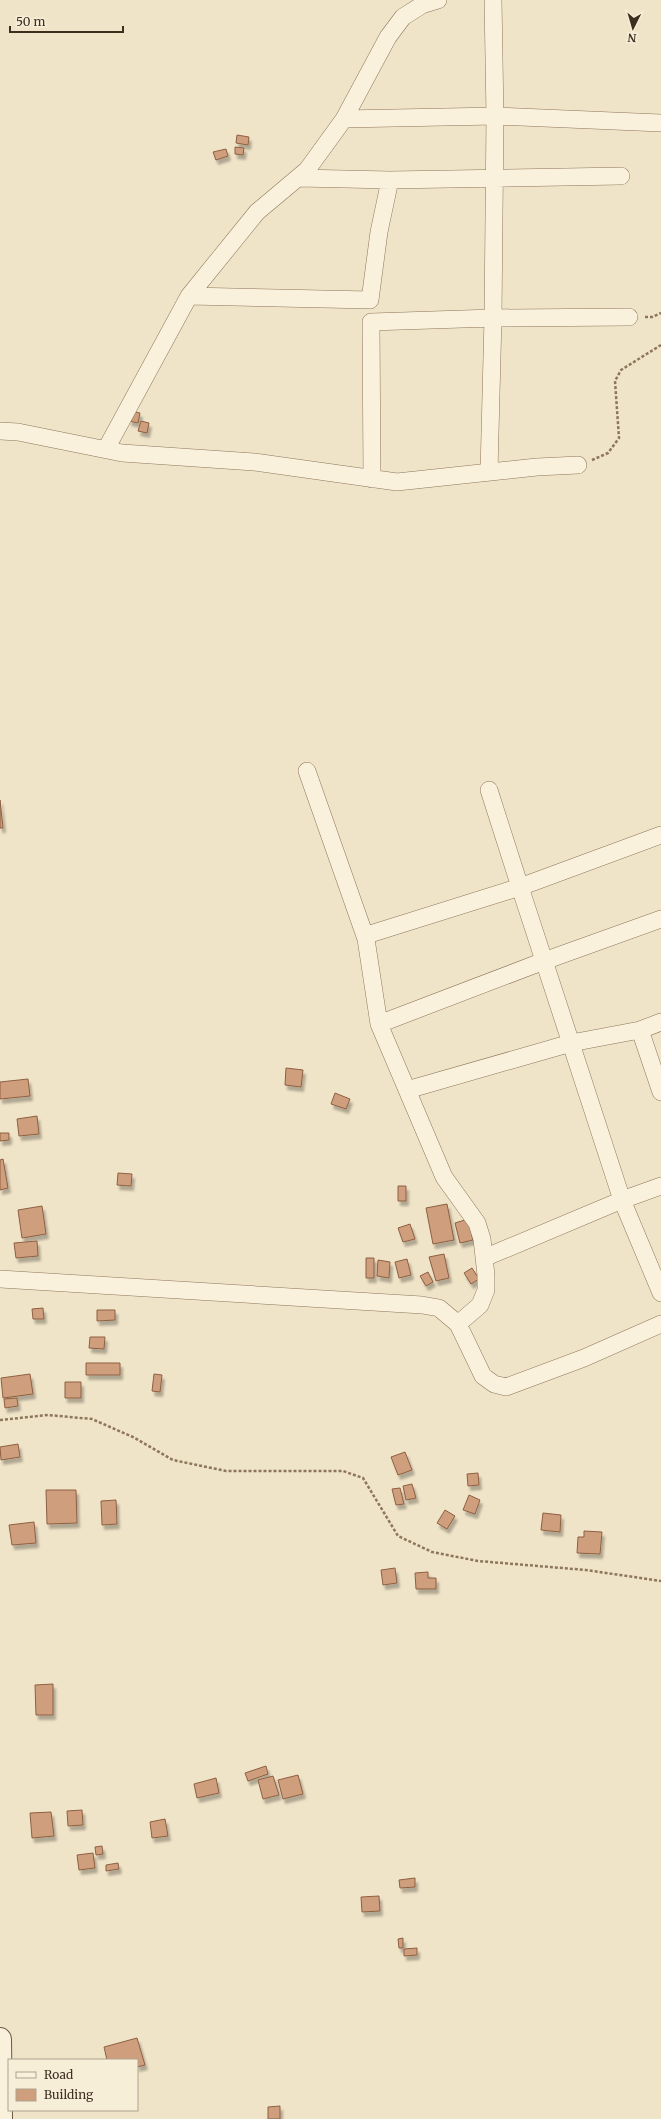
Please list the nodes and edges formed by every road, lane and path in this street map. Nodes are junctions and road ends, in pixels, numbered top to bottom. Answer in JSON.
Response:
{"nodes":[{"id":1,"x":438,"y":0,"type":"edge"},
{"id":2,"x":493,"y":0,"type":"edge"},
{"id":3,"x":495,"y":116,"type":"junction"},
{"id":4,"x":344,"y":119,"type":"junction"},
{"id":5,"x":661,"y":123,"type":"edge"},
{"id":6,"x":621,"y":176,"type":"dead end"},
{"id":7,"x":299,"y":178,"type":"junction"},
{"id":8,"x":494,"y":178,"type":"junction"},
{"id":9,"x":390,"y":180,"type":"junction"},
{"id":10,"x":189,"y":296,"type":"junction"},
{"id":11,"x":370,"y":300,"type":"junction"},
{"id":12,"x":629,"y":317,"type":"dead end"},
{"id":13,"x":493,"y":318,"type":"junction"},
{"id":14,"x":371,"y":322,"type":"junction"},
{"id":15,"x":661,"y":345,"type":"edge"},
{"id":16,"x":0,"y":431,"type":"edge"},
{"id":17,"x":106,"y":449,"type":"junction"},
{"id":18,"x":578,"y":465,"type":"joint"},
{"id":19,"x":489,"y":472,"type":"junction"},
{"id":20,"x":372,"y":479,"type":"junction"},
{"id":21,"x":307,"y":771,"type":"dead end"},
{"id":22,"x":489,"y":790,"type":"dead end"},
{"id":23,"x":661,"y":835,"type":"edge"},
{"id":24,"x":520,"y":887,"type":"junction"},
{"id":25,"x":661,"y":920,"type":"edge"},
{"id":26,"x":366,"y":939,"type":"junction"},
{"id":27,"x":544,"y":961,"type":"junction"},
{"id":28,"x":661,"y":1022,"type":"edge"},
{"id":29,"x":379,"y":1024,"type":"junction"},
{"id":30,"x":640,"y":1030,"type":"junction"},
{"id":31,"x":571,"y":1043,"type":"junction"},
{"id":32,"x":407,"y":1090,"type":"junction"},
{"id":33,"x":661,"y":1092,"type":"edge"},
{"id":34,"x":661,"y":1186,"type":"edge"},
{"id":35,"x":622,"y":1200,"type":"junction"},
{"id":36,"x":484,"y":1258,"type":"junction"},
{"id":37,"x":0,"y":1279,"type":"edge"},
{"id":38,"x":661,"y":1293,"type":"edge"},
{"id":39,"x":458,"y":1324,"type":"junction"},
{"id":40,"x":661,"y":1324,"type":"edge"},
{"id":41,"x":0,"y":1420,"type":"edge"},
{"id":42,"x":661,"y":1581,"type":"edge"},
{"id":43,"x":0,"y":2039,"type":"edge"},
{"id":44,"x":1,"y":2119,"type":"edge"}],
"edges":[{"from":1,"to":4,"type":"street"},
{"from":2,"to":3,"type":"street"},
{"from":3,"to":4,"type":"street"},
{"from":3,"to":5,"type":"street"},
{"from":3,"to":8,"type":"street"},
{"from":4,"to":7,"type":"street"},
{"from":6,"to":8,"type":"street"},
{"from":7,"to":9,"type":"street"},
{"from":7,"to":10,"type":"street"},
{"from":8,"to":9,"type":"street"},
{"from":8,"to":13,"type":"street"},
{"from":9,"to":11,"type":"street"},
{"from":10,"to":11,"type":"street"},
{"from":10,"to":17,"type":"street"},
{"from":11,"to":14,"type":"street"},
{"from":12,"to":13,"type":"street"},
{"from":13,"to":14,"type":"street"},
{"from":13,"to":19,"type":"street"},
{"from":14,"to":20,"type":"street"},
{"from":15,"to":18,"type":"path"},
{"from":16,"to":17,"type":"street"},
{"from":17,"to":20,"type":"street"},
{"from":18,"to":19,"type":"street"},
{"from":19,"to":20,"type":"street"},
{"from":21,"to":26,"type":"street"},
{"from":22,"to":24,"type":"street"},
{"from":23,"to":24,"type":"street"},
{"from":24,"to":26,"type":"street"},
{"from":24,"to":27,"type":"street"},
{"from":25,"to":27,"type":"street"},
{"from":26,"to":29,"type":"street"},
{"from":27,"to":29,"type":"street"},
{"from":27,"to":31,"type":"street"},
{"from":28,"to":30,"type":"street"},
{"from":29,"to":32,"type":"street"},
{"from":30,"to":31,"type":"street"},
{"from":30,"to":33,"type":"street"},
{"from":31,"to":32,"type":"street"},
{"from":31,"to":35,"type":"street"},
{"from":32,"to":36,"type":"street"},
{"from":34,"to":35,"type":"street"},
{"from":35,"to":36,"type":"street"},
{"from":35,"to":38,"type":"street"},
{"from":36,"to":39,"type":"street"},
{"from":37,"to":39,"type":"street"},
{"from":39,"to":40,"type":"street"},
{"from":41,"to":42,"type":"path"},
{"from":43,"to":44,"type":"main road"}]}
